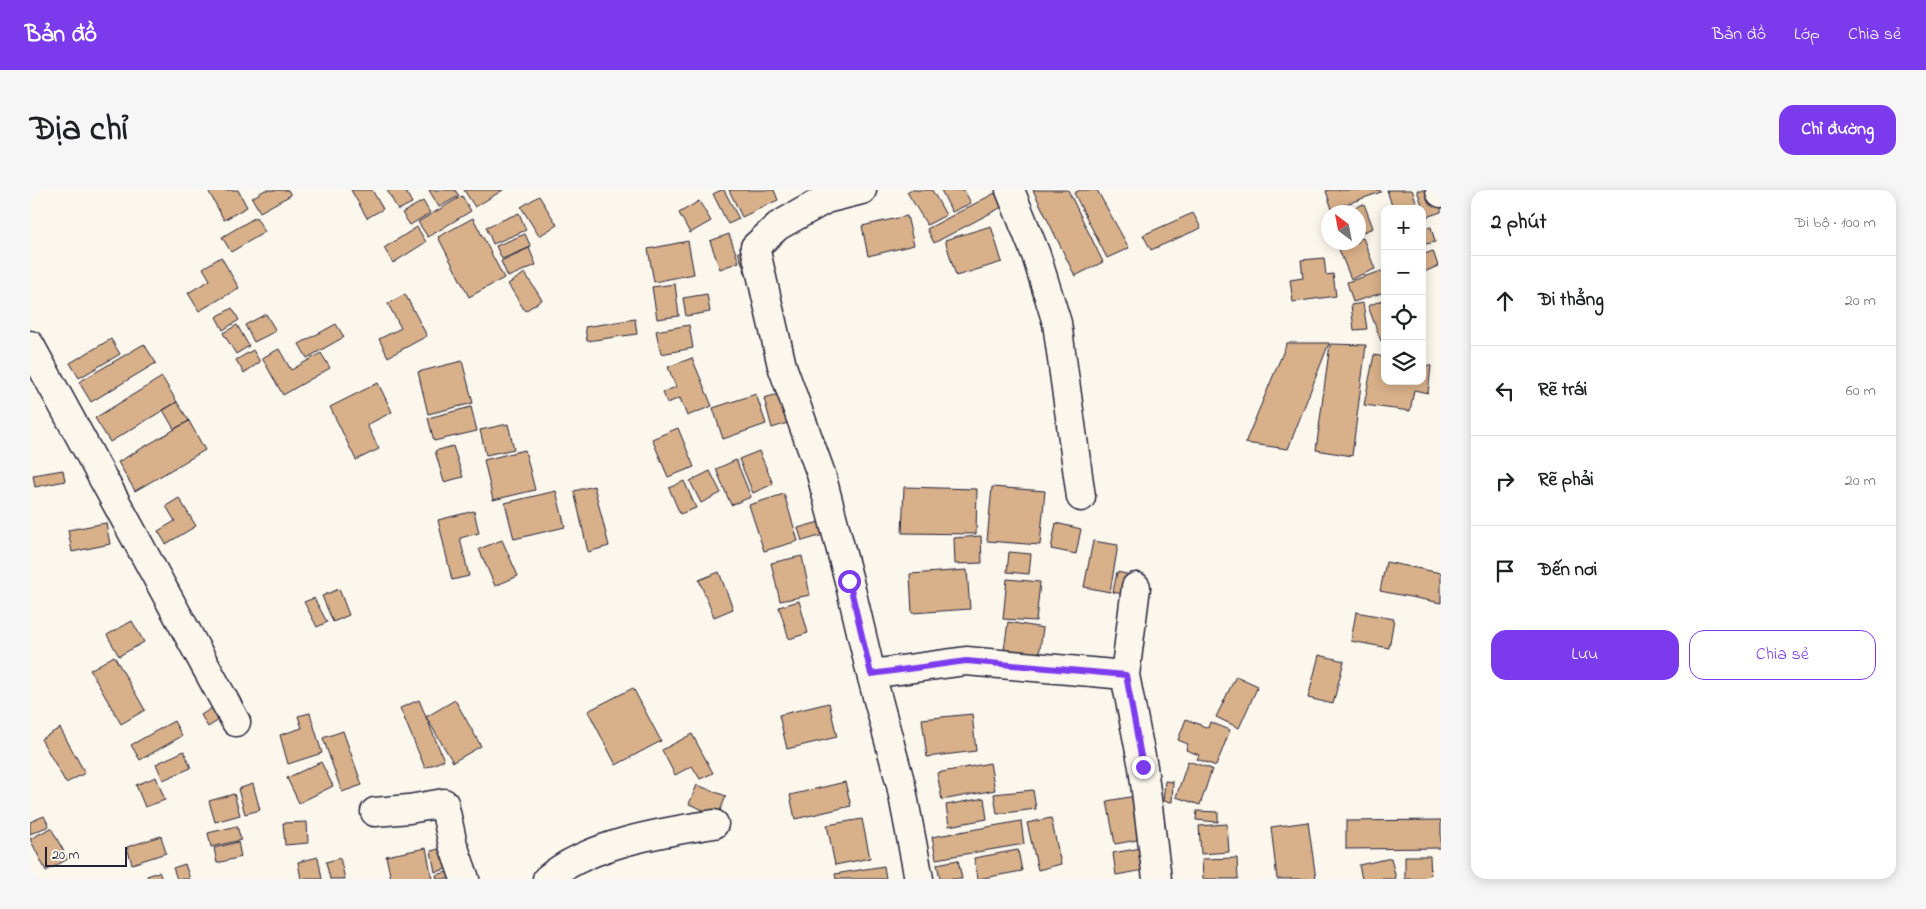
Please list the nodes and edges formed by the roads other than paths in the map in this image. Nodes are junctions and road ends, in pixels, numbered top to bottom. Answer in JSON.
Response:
{"nodes":[{"id":1,"x":862,"y":190,"type":"edge"},
{"id":2,"x":1010,"y":190,"type":"edge"},
{"id":3,"x":30,"y":345,"type":"edge"},
{"id":4,"x":1081,"y":497,"type":"dead end"},
{"id":5,"x":1136,"y":587,"type":"dead end"},
{"id":6,"x":871,"y":674,"type":"junction"},
{"id":7,"x":1126,"y":675,"type":"junction"},
{"id":8,"x":236,"y":722,"type":"dead end"},
{"id":9,"x":375,"y":812,"type":"dead end"},
{"id":10,"x":714,"y":824,"type":"dead end"},
{"id":11,"x":465,"y":879,"type":"edge"},
{"id":12,"x":547,"y":879,"type":"edge"},
{"id":13,"x":919,"y":879,"type":"edge"},
{"id":14,"x":1157,"y":879,"type":"edge"}],
"edges":[{"from":1,"to":6,"type":"street"},
{"from":2,"to":4,"type":"street"},
{"from":3,"to":8,"type":"street"},
{"from":5,"to":7,"type":"street"},
{"from":6,"to":7,"type":"street"},
{"from":6,"to":13,"type":"street"},
{"from":7,"to":14,"type":"street"},
{"from":9,"to":11,"type":"street"},
{"from":10,"to":12,"type":"street"}]}
